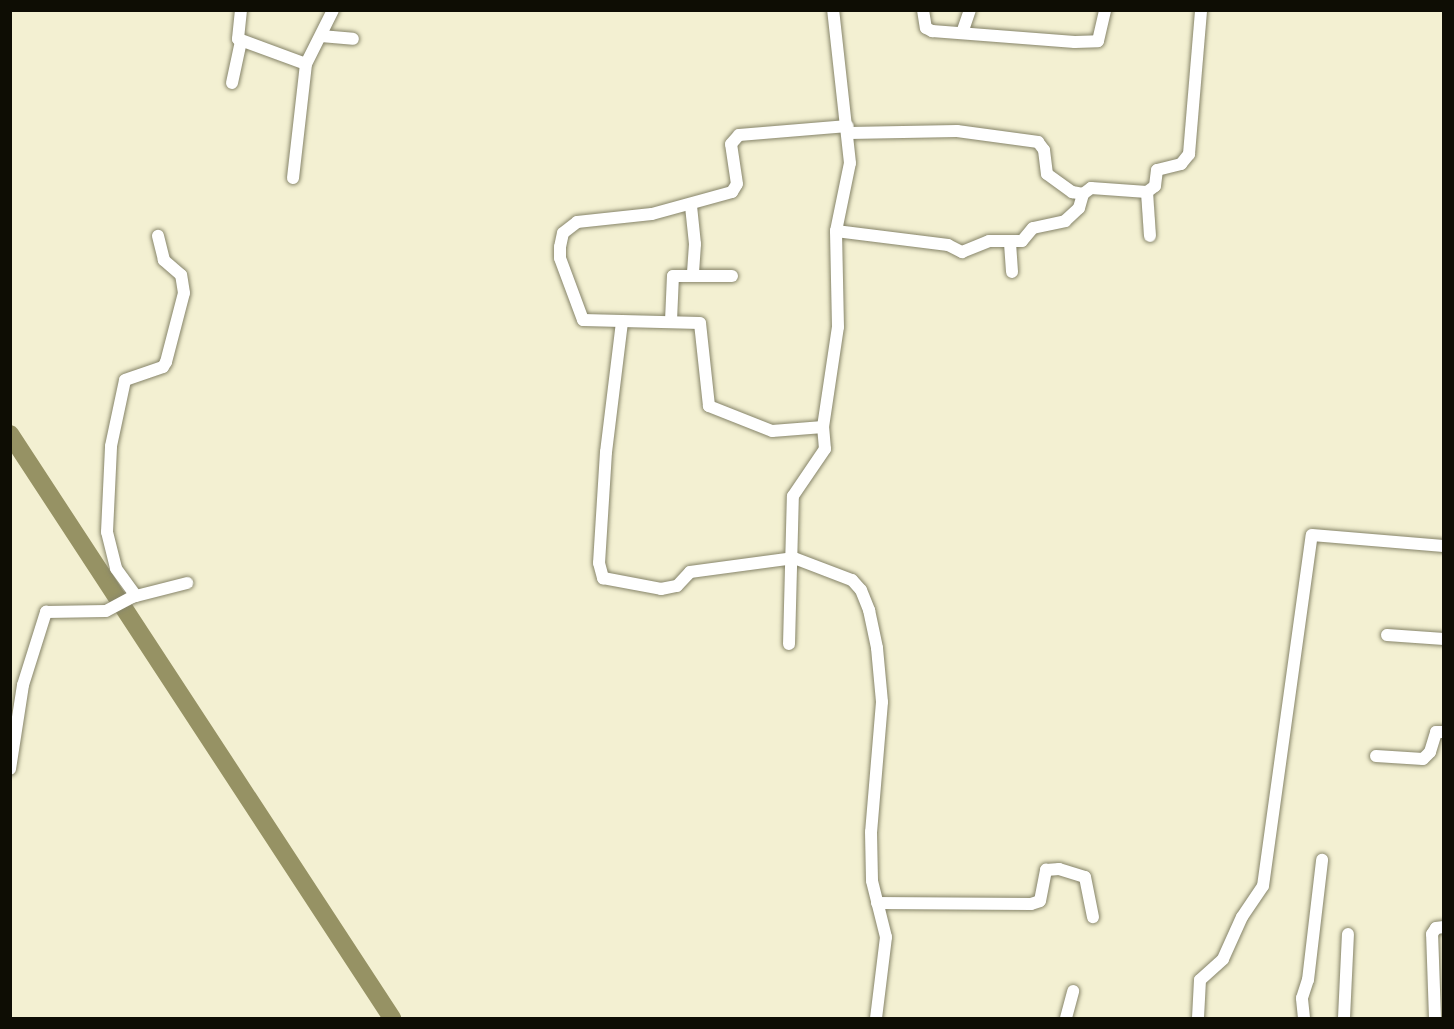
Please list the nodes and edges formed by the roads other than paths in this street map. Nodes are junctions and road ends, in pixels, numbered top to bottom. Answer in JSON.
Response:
{"nodes":[{"id":1,"x":241,"y":10,"type":"edge"},
{"id":2,"x":333,"y":10,"type":"edge"},
{"id":3,"x":833,"y":10,"type":"edge"},
{"id":4,"x":923,"y":10,"type":"edge"},
{"id":5,"x":970,"y":10,"type":"edge"},
{"id":6,"x":1105,"y":10,"type":"edge"},
{"id":7,"x":1201,"y":10,"type":"edge"},
{"id":8,"x":962,"y":33,"type":"junction"},
{"id":9,"x":321,"y":36,"type":"junction"},
{"id":10,"x":353,"y":39,"type":"dead end"},
{"id":11,"x":241,"y":41,"type":"junction"},
{"id":12,"x":306,"y":64,"type":"junction"},
{"id":13,"x":232,"y":83,"type":"dead end"},
{"id":14,"x":848,"y":130,"type":"junction"},
{"id":15,"x":293,"y":178,"type":"dead end"},
{"id":16,"x":1147,"y":192,"type":"junction"},
{"id":17,"x":1083,"y":194,"type":"junction"},
{"id":18,"x":691,"y":206,"type":"junction"},
{"id":19,"x":836,"y":231,"type":"junction"},
{"id":20,"x":1150,"y":236,"type":"dead end"},
{"id":21,"x":158,"y":237,"type":"dead end"},
{"id":22,"x":1010,"y":243,"type":"junction"},
{"id":23,"x":1012,"y":272,"type":"dead end"},
{"id":24,"x":693,"y":276,"type":"junction"},
{"id":25,"x":732,"y":276,"type":"dead end"},
{"id":26,"x":671,"y":321,"type":"junction"},
{"id":27,"x":622,"y":322,"type":"junction"},
{"id":28,"x":824,"y":427,"type":"junction"},
{"id":29,"x":1443,"y":546,"type":"edge"},
{"id":30,"x":794,"y":558,"type":"junction"},
{"id":31,"x":187,"y":583,"type":"dead end"},
{"id":32,"x":134,"y":596,"type":"junction"},
{"id":33,"x":1387,"y":635,"type":"dead end"},
{"id":34,"x":1443,"y":639,"type":"edge"},
{"id":35,"x":789,"y":644,"type":"dead end"},
{"id":36,"x":1443,"y":732,"type":"edge"},
{"id":37,"x":1376,"y":756,"type":"dead end"},
{"id":38,"x":10,"y":769,"type":"edge"},
{"id":39,"x":1322,"y":860,"type":"dead end"},
{"id":40,"x":877,"y":903,"type":"junction"},
{"id":41,"x":1093,"y":917,"type":"dead end"},
{"id":42,"x":1443,"y":927,"type":"edge"},
{"id":43,"x":1348,"y":934,"type":"dead end"},
{"id":44,"x":1073,"y":991,"type":"dead end"},
{"id":45,"x":876,"y":1018,"type":"edge"},
{"id":46,"x":1066,"y":1018,"type":"edge"},
{"id":47,"x":1198,"y":1018,"type":"edge"},
{"id":48,"x":1304,"y":1018,"type":"edge"},
{"id":49,"x":1344,"y":1018,"type":"edge"},
{"id":50,"x":1435,"y":1018,"type":"edge"}],
"edges":[{"from":1,"to":11,"type":"street"},
{"from":2,"to":9,"type":"street"},
{"from":3,"to":14,"type":"street"},
{"from":4,"to":8,"type":"street"},
{"from":5,"to":8,"type":"street"},
{"from":6,"to":8,"type":"street"},
{"from":7,"to":16,"type":"street"},
{"from":9,"to":10,"type":"street"},
{"from":9,"to":12,"type":"street"},
{"from":11,"to":12,"type":"street"},
{"from":11,"to":13,"type":"street"},
{"from":12,"to":15,"type":"street"},
{"from":14,"to":17,"type":"street"},
{"from":14,"to":18,"type":"street"},
{"from":14,"to":19,"type":"street"},
{"from":16,"to":17,"type":"street"},
{"from":16,"to":20,"type":"street"},
{"from":17,"to":22,"type":"street"},
{"from":18,"to":24,"type":"street"},
{"from":18,"to":27,"type":"street"},
{"from":19,"to":22,"type":"street"},
{"from":19,"to":28,"type":"street"},
{"from":21,"to":32,"type":"street"},
{"from":22,"to":23,"type":"street"},
{"from":24,"to":25,"type":"street"},
{"from":24,"to":26,"type":"street"},
{"from":26,"to":27,"type":"street"},
{"from":26,"to":28,"type":"street"},
{"from":27,"to":30,"type":"street"},
{"from":28,"to":30,"type":"street"},
{"from":29,"to":47,"type":"street"},
{"from":30,"to":35,"type":"street"},
{"from":30,"to":40,"type":"street"},
{"from":31,"to":32,"type":"street"},
{"from":32,"to":38,"type":"street"},
{"from":33,"to":34,"type":"street"},
{"from":36,"to":37,"type":"street"},
{"from":39,"to":48,"type":"street"},
{"from":40,"to":41,"type":"street"},
{"from":40,"to":45,"type":"street"},
{"from":42,"to":50,"type":"street"},
{"from":43,"to":49,"type":"street"},
{"from":44,"to":46,"type":"street"}]}
